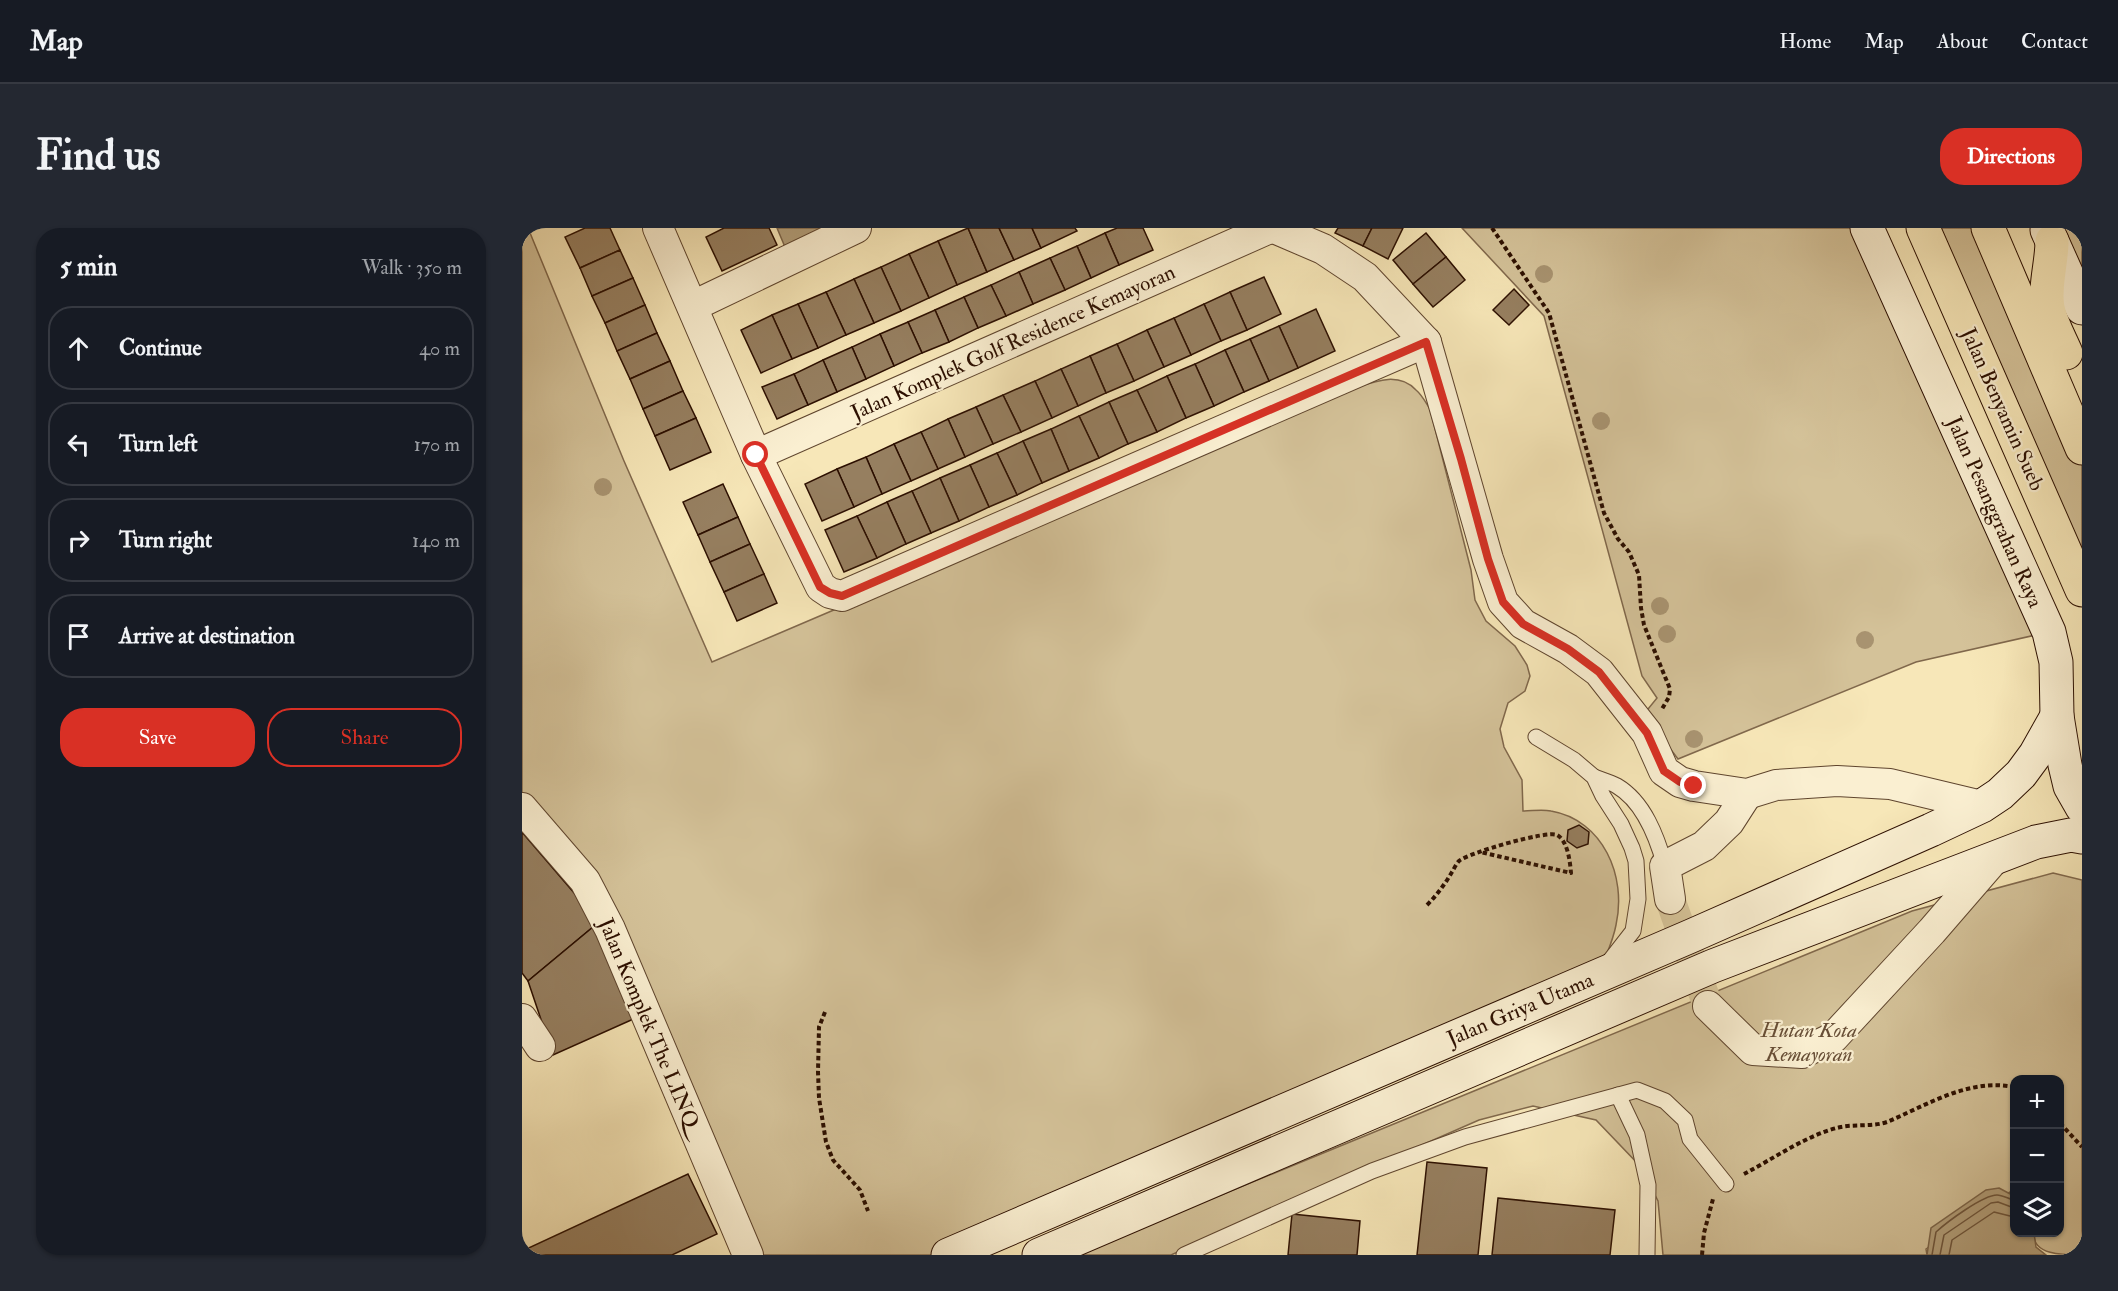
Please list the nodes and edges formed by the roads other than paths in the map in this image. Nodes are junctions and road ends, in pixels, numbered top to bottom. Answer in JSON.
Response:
{"nodes":[{"id":1,"x":658,"y":228,"type":"edge"},
{"id":2,"x":856,"y":228,"type":"edge"},
{"id":3,"x":1272,"y":228,"type":"edge"},
{"id":4,"x":1867,"y":228,"type":"edge"},
{"id":5,"x":1923,"y":228,"type":"edge"},
{"id":6,"x":1988,"y":228,"type":"edge"},
{"id":7,"x":2050,"y":235,"type":"edge"},
{"id":8,"x":693,"y":306,"type":"junction"},
{"id":9,"x":2082,"y":308,"type":"edge"},
{"id":10,"x":1426,"y":342,"type":"junction"},
{"id":11,"x":2082,"y":393,"type":"edge"},
{"id":12,"x":2082,"y":448,"type":"edge"},
{"id":13,"x":756,"y":455,"type":"junction"},
{"id":14,"x":2082,"y":590,"type":"edge"},
{"id":15,"x":2057,"y":716,"type":"junction"},
{"id":16,"x":1536,"y":737,"type":"dead end"},
{"id":17,"x":1594,"y":777,"type":"junction"},
{"id":18,"x":1747,"y":794,"type":"junction"},
{"id":19,"x":1982,"y":806,"type":"junction"},
{"id":20,"x":2082,"y":807,"type":"edge"},
{"id":21,"x":522,"y":808,"type":"edge"},
{"id":22,"x":2082,"y":837,"type":"edge"},
{"id":23,"x":1996,"y":857,"type":"junction"},
{"id":24,"x":1665,"y":866,"type":"junction"},
{"id":25,"x":1670,"y":899,"type":"tunnel mouth"},
{"id":26,"x":1596,"y":976,"type":"junction"},
{"id":27,"x":1708,"y":1006,"type":"tunnel mouth"},
{"id":28,"x":522,"y":1019,"type":"edge"},
{"id":29,"x":540,"y":1046,"type":"dead end"},
{"id":30,"x":1618,"y":1095,"type":"junction"},
{"id":31,"x":1726,"y":1184,"type":"road end"},
{"id":32,"x":1084,"y":1246,"type":"edge"},
{"id":33,"x":745,"y":1254,"type":"edge"},
{"id":34,"x":948,"y":1255,"type":"edge"},
{"id":35,"x":1039,"y":1255,"type":"edge"},
{"id":36,"x":1184,"y":1255,"type":"edge"},
{"id":37,"x":1647,"y":1255,"type":"edge"}],
"edges":[{"from":1,"to":8,"type":"street"},
{"from":2,"to":8,"type":"street"},
{"from":3,"to":10,"type":"street","name":"Jalan Komplek Golf Residence Kemayoran"},
{"from":3,"to":13,"type":"street","name":"Jalan Komplek Golf Residence Kemayoran"},
{"from":4,"to":15,"type":"main road","name":"Jalan Pesanggrahan Raya"},
{"from":5,"to":14,"type":"main road","name":"Jalan Benyamin Sueb"},
{"from":6,"to":12,"type":"main road"},
{"from":7,"to":9,"type":"main road"},
{"from":7,"to":11,"type":"main road"},
{"from":8,"to":13,"type":"street"},
{"from":10,"to":13,"type":"street"},
{"from":10,"to":18,"type":"street","name":"Jalan Komplek Golf Residence Kemayoran"},
{"from":15,"to":19,"type":"main road","name":"Jalan Griya Utama"},
{"from":15,"to":20,"type":"main road","name":"Jalan Pesanggrahan Raya"},
{"from":16,"to":17,"type":"lane"},
{"from":17,"to":24,"type":"lane"},
{"from":17,"to":26,"type":"lane"},
{"from":18,"to":19,"type":"street","name":"Jalan Komplek Golf Residence Kemayoran"},
{"from":18,"to":24,"type":"street"},
{"from":19,"to":26,"type":"main road","name":"Jalan Griya Utama"},
{"from":21,"to":33,"type":"street","name":"Jalan Komplek The LINQ"},
{"from":22,"to":23,"type":"main road","name":"Jalan Griya Utama"},
{"from":23,"to":27,"type":"street"},
{"from":23,"to":32,"type":"main road","name":"Jalan Griya Utama"},
{"from":24,"to":25,"type":"street"},
{"from":26,"to":34,"type":"main road","name":"Jalan Griya Utama"},
{"from":28,"to":29,"type":"street"},
{"from":30,"to":31,"type":"lane"},
{"from":30,"to":36,"type":"lane"},
{"from":30,"to":37,"type":"lane"},
{"from":32,"to":35,"type":"main road","name":"Jalan Griya Utama"}]}
